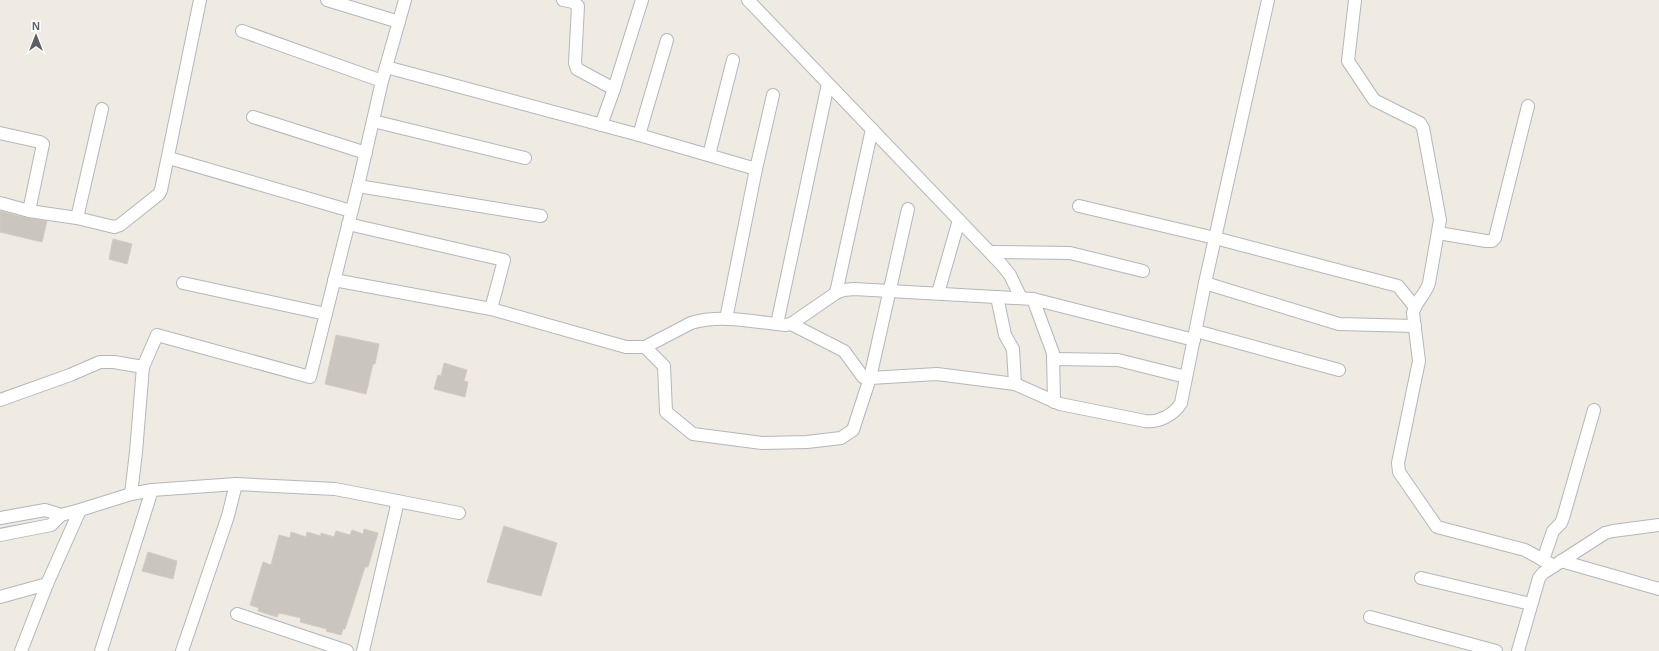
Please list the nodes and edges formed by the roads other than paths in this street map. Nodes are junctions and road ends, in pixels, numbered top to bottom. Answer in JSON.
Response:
{"nodes":[{"id":1,"x":200,"y":0,"type":"edge"},
{"id":2,"x":327,"y":0,"type":"edge"},
{"id":3,"x":405,"y":0,"type":"edge"},
{"id":4,"x":563,"y":0,"type":"edge"},
{"id":5,"x":642,"y":0,"type":"edge"},
{"id":6,"x":748,"y":0,"type":"edge"},
{"id":7,"x":1268,"y":0,"type":"edge"},
{"id":8,"x":1355,"y":0,"type":"edge"},
{"id":9,"x":399,"y":22,"type":"junction"},
{"id":10,"x":242,"y":31,"type":"dead end"},
{"id":11,"x":667,"y":40,"type":"dead end"},
{"id":12,"x":733,"y":60,"type":"dead end"},
{"id":13,"x":386,"y":67,"type":"junction"},
{"id":14,"x":382,"y":80,"type":"junction"},
{"id":15,"x":828,"y":84,"type":"junction"},
{"id":16,"x":614,"y":89,"type":"junction"},
{"id":17,"x":773,"y":95,"type":"dead end"},
{"id":18,"x":1528,"y":106,"type":"dead end"},
{"id":19,"x":102,"y":109,"type":"dead end"},
{"id":20,"x":253,"y":117,"type":"dead end"},
{"id":21,"x":374,"y":121,"type":"junction"},
{"id":22,"x":601,"y":124,"type":"junction"},
{"id":23,"x":872,"y":129,"type":"junction"},
{"id":24,"x":0,"y":133,"type":"edge"},
{"id":25,"x":639,"y":135,"type":"junction"},
{"id":26,"x":366,"y":153,"type":"junction"},
{"id":27,"x":709,"y":155,"type":"junction"},
{"id":28,"x":168,"y":158,"type":"junction"},
{"id":29,"x":526,"y":158,"type":"dead end"},
{"id":30,"x":756,"y":169,"type":"junction"},
{"id":31,"x":358,"y":186,"type":"junction"},
{"id":32,"x":0,"y":203,"type":"edge"},
{"id":33,"x":1079,"y":206,"type":"dead end"},
{"id":34,"x":908,"y":210,"type":"dead end"},
{"id":35,"x":29,"y":211,"type":"junction"},
{"id":36,"x":351,"y":211,"type":"junction"},
{"id":37,"x":540,"y":216,"type":"dead end"},
{"id":38,"x":77,"y":218,"type":"junction"},
{"id":39,"x":959,"y":220,"type":"junction"},
{"id":40,"x":348,"y":224,"type":"junction"},
{"id":41,"x":1438,"y":233,"type":"junction"},
{"id":42,"x":1215,"y":238,"type":"junction"},
{"id":43,"x":990,"y":252,"type":"junction"},
{"id":44,"x":1143,"y":271,"type":"dead end"},
{"id":45,"x":334,"y":280,"type":"junction"},
{"id":46,"x":183,"y":283,"type":"dead end"},
{"id":47,"x":1205,"y":283,"type":"junction"},
{"id":48,"x":890,"y":291,"type":"junction"},
{"id":49,"x":836,"y":293,"type":"junction"},
{"id":50,"x":938,"y":294,"type":"junction"},
{"id":51,"x":997,"y":296,"type":"junction"},
{"id":52,"x":1027,"y":299,"type":"junction"},
{"id":53,"x":1414,"y":307,"type":"junction"},
{"id":54,"x":491,"y":309,"type":"junction"},
{"id":55,"x":326,"y":314,"type":"junction"},
{"id":56,"x":726,"y":319,"type":"junction"},
{"id":57,"x":777,"y":324,"type":"junction"},
{"id":58,"x":791,"y":324,"type":"junction"},
{"id":59,"x":1415,"y":326,"type":"junction"},
{"id":60,"x":1195,"y":335,"type":"junction"},
{"id":61,"x":645,"y":347,"type":"junction"},
{"id":62,"x":1053,"y":359,"type":"junction"},
{"id":63,"x":143,"y":367,"type":"junction"},
{"id":64,"x":1340,"y":370,"type":"dead end"},
{"id":65,"x":870,"y":378,"type":"junction"},
{"id":66,"x":1186,"y":378,"type":"junction"},
{"id":67,"x":1015,"y":384,"type":"junction"},
{"id":68,"x":0,"y":400,"type":"edge"},
{"id":69,"x":1054,"y":402,"type":"junction"},
{"id":70,"x":1594,"y":410,"type":"dead end"},
{"id":71,"x":236,"y":484,"type":"junction"},
{"id":72,"x":152,"y":490,"type":"junction"},
{"id":73,"x":131,"y":494,"type":"junction"},
{"id":74,"x":398,"y":502,"type":"junction"},
{"id":75,"x":80,"y":510,"type":"junction"},
{"id":76,"x":459,"y":513,"type":"dead end"},
{"id":77,"x":1,"y":514,"type":"edge"},
{"id":78,"x":61,"y":515,"type":"junction"},
{"id":79,"x":1659,"y":525,"type":"edge"},
{"id":80,"x":0,"y":535,"type":"edge"},
{"id":81,"x":1543,"y":560,"type":"junction"},
{"id":82,"x":1557,"y":564,"type":"junction"},
{"id":83,"x":1421,"y":578,"type":"dead end"},
{"id":84,"x":47,"y":584,"type":"junction"},
{"id":85,"x":1659,"y":589,"type":"edge"},
{"id":86,"x":0,"y":597,"type":"edge"},
{"id":87,"x":1531,"y":604,"type":"junction"},
{"id":88,"x":237,"y":614,"type":"dead end"},
{"id":89,"x":1370,"y":617,"type":"dead end"},
{"id":90,"x":21,"y":651,"type":"edge"},
{"id":91,"x":101,"y":651,"type":"edge"},
{"id":92,"x":182,"y":651,"type":"edge"},
{"id":93,"x":347,"y":651,"type":"edge"},
{"id":94,"x":363,"y":651,"type":"edge"},
{"id":95,"x":1496,"y":651,"type":"edge"},
{"id":96,"x":1518,"y":651,"type":"edge"}],
"edges":[{"from":1,"to":28,"type":"street"},
{"from":2,"to":9,"type":"street"},
{"from":3,"to":9,"type":"street"},
{"from":4,"to":16,"type":"street"},
{"from":5,"to":16,"type":"street"},
{"from":6,"to":15,"type":"street"},
{"from":7,"to":42,"type":"street"},
{"from":8,"to":41,"type":"street"},
{"from":9,"to":13,"type":"street"},
{"from":10,"to":14,"type":"street"},
{"from":11,"to":25,"type":"street"},
{"from":12,"to":27,"type":"street"},
{"from":13,"to":14,"type":"street"},
{"from":13,"to":22,"type":"street"},
{"from":14,"to":21,"type":"street"},
{"from":15,"to":23,"type":"street"},
{"from":15,"to":57,"type":"street"},
{"from":16,"to":22,"type":"street"},
{"from":17,"to":30,"type":"street"},
{"from":18,"to":41,"type":"street"},
{"from":19,"to":38,"type":"street"},
{"from":20,"to":26,"type":"street"},
{"from":21,"to":26,"type":"street"},
{"from":21,"to":29,"type":"street"},
{"from":22,"to":25,"type":"street"},
{"from":23,"to":39,"type":"street"},
{"from":23,"to":49,"type":"street"},
{"from":24,"to":35,"type":"street"},
{"from":25,"to":27,"type":"street"},
{"from":26,"to":31,"type":"street"},
{"from":27,"to":30,"type":"street"},
{"from":28,"to":36,"type":"street"},
{"from":28,"to":38,"type":"street"},
{"from":30,"to":56,"type":"street"},
{"from":31,"to":36,"type":"street"},
{"from":31,"to":37,"type":"street"},
{"from":32,"to":35,"type":"street"},
{"from":33,"to":42,"type":"street"},
{"from":34,"to":48,"type":"street"},
{"from":35,"to":38,"type":"street"},
{"from":36,"to":40,"type":"street"},
{"from":39,"to":43,"type":"street"},
{"from":39,"to":50,"type":"street"},
{"from":40,"to":45,"type":"street"},
{"from":40,"to":54,"type":"street"},
{"from":41,"to":53,"type":"street"},
{"from":42,"to":47,"type":"street"},
{"from":42,"to":53,"type":"street"},
{"from":43,"to":44,"type":"street"},
{"from":43,"to":52,"type":"street"},
{"from":45,"to":54,"type":"street"},
{"from":45,"to":55,"type":"street"},
{"from":46,"to":55,"type":"street"},
{"from":47,"to":59,"type":"street"},
{"from":47,"to":60,"type":"street"},
{"from":48,"to":49,"type":"street"},
{"from":48,"to":50,"type":"street"},
{"from":48,"to":65,"type":"street"},
{"from":49,"to":58,"type":"street"},
{"from":50,"to":51,"type":"street"},
{"from":51,"to":52,"type":"street"},
{"from":51,"to":67,"type":"street"},
{"from":52,"to":60,"type":"street"},
{"from":52,"to":62,"type":"street"},
{"from":53,"to":59,"type":"street"},
{"from":54,"to":61,"type":"street"},
{"from":55,"to":63,"type":"street"},
{"from":56,"to":57,"type":"street"},
{"from":56,"to":61,"type":"street"},
{"from":57,"to":58,"type":"street"},
{"from":58,"to":65,"type":"street"},
{"from":59,"to":81,"type":"street"},
{"from":60,"to":64,"type":"street"},
{"from":60,"to":66,"type":"street"},
{"from":61,"to":65,"type":"street"},
{"from":62,"to":66,"type":"street"},
{"from":62,"to":69,"type":"street"},
{"from":63,"to":68,"type":"street"},
{"from":63,"to":73,"type":"street"},
{"from":65,"to":67,"type":"street"},
{"from":66,"to":69,"type":"street"},
{"from":67,"to":69,"type":"street"},
{"from":70,"to":81,"type":"street"},
{"from":71,"to":72,"type":"street"},
{"from":71,"to":74,"type":"street"},
{"from":71,"to":92,"type":"street"},
{"from":72,"to":73,"type":"street"},
{"from":72,"to":91,"type":"street"},
{"from":73,"to":75,"type":"street"},
{"from":74,"to":76,"type":"street"},
{"from":74,"to":94,"type":"street"},
{"from":75,"to":78,"type":"street"},
{"from":75,"to":84,"type":"street"},
{"from":77,"to":78,"type":"street"},
{"from":78,"to":80,"type":"street"},
{"from":79,"to":82,"type":"street"},
{"from":81,"to":82,"type":"street"},
{"from":82,"to":85,"type":"street"},
{"from":82,"to":87,"type":"street"},
{"from":83,"to":87,"type":"street"},
{"from":84,"to":86,"type":"street"},
{"from":84,"to":90,"type":"street"},
{"from":87,"to":96,"type":"street"},
{"from":88,"to":93,"type":"street"},
{"from":89,"to":95,"type":"street"}]}
